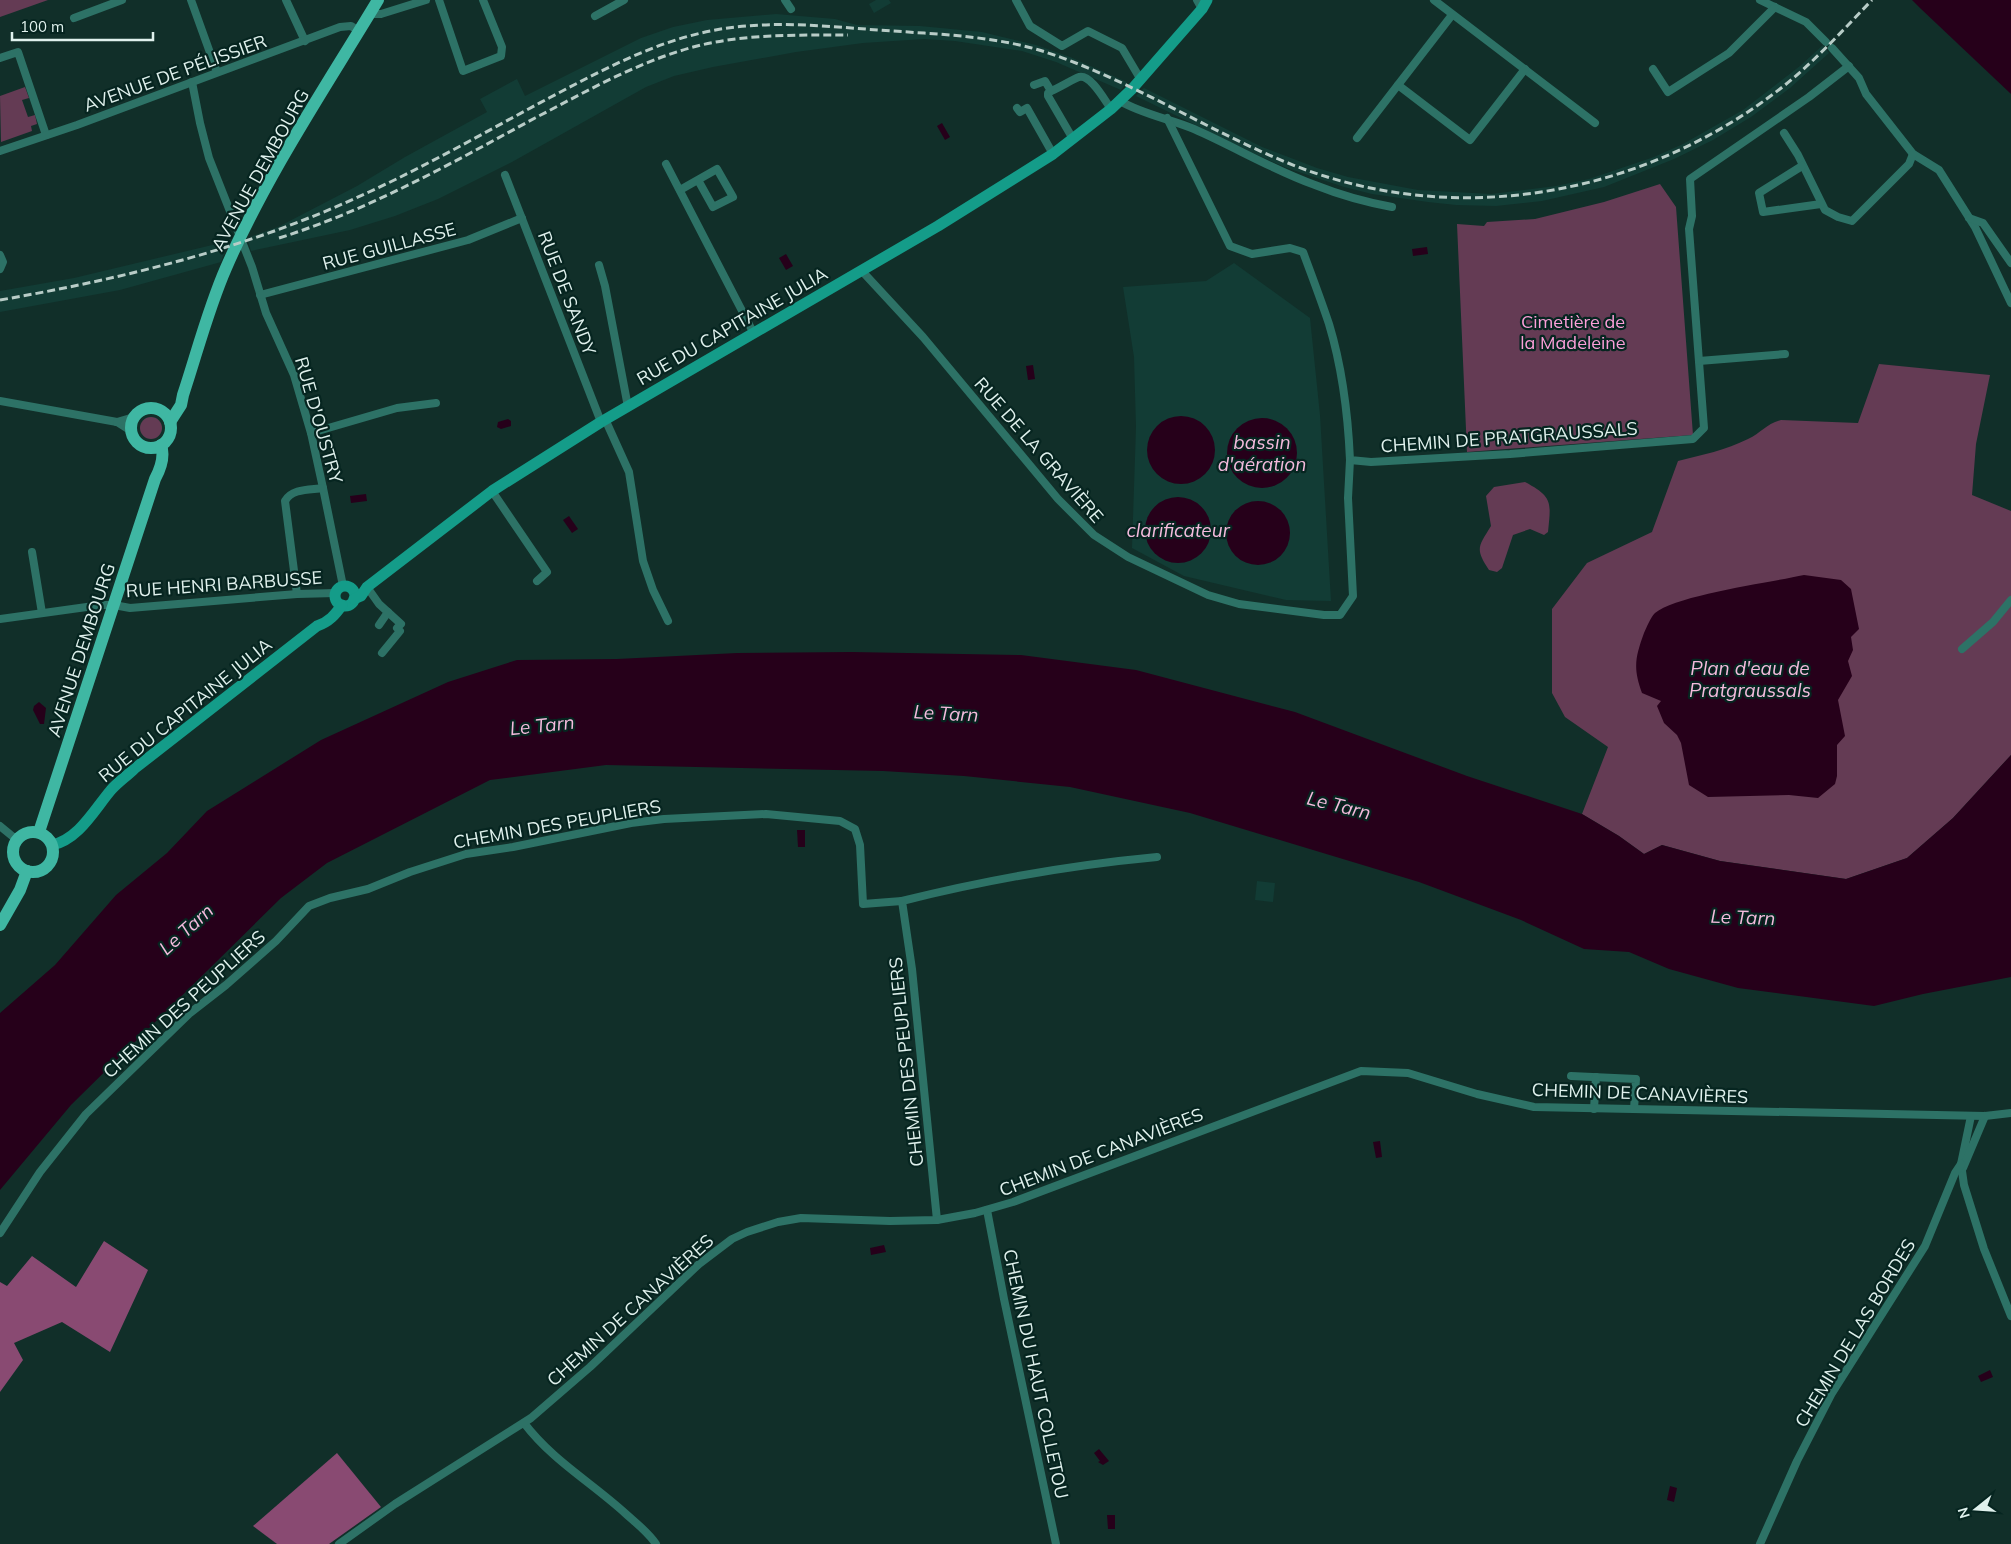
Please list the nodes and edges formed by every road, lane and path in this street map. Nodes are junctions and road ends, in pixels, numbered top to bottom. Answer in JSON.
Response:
{"nodes":[{"id":1,"x":122,"y":0,"type":"edge"},
{"id":2,"x":191,"y":0,"type":"edge"},
{"id":3,"x":286,"y":0,"type":"edge"},
{"id":4,"x":378,"y":0,"type":"edge"},
{"id":5,"x":426,"y":0,"type":"edge"},
{"id":6,"x":439,"y":0,"type":"edge"},
{"id":7,"x":483,"y":0,"type":"edge"},
{"id":8,"x":624,"y":0,"type":"edge"},
{"id":9,"x":785,"y":0,"type":"edge"},
{"id":10,"x":1016,"y":0,"type":"edge"},
{"id":11,"x":1434,"y":0,"type":"edge"},
{"id":12,"x":1760,"y":0,"type":"edge"},
{"id":13,"x":1202,"y":3,"type":"edge"},
{"id":14,"x":1775,"y":6,"type":"junction"},
{"id":15,"x":792,"y":9,"type":"dead end"},
{"id":16,"x":370,"y":14,"type":"junction"},
{"id":17,"x":595,"y":16,"type":"dead end"},
{"id":18,"x":1452,"y":16,"type":"junction"},
{"id":19,"x":74,"y":18,"type":"dead end"},
{"id":20,"x":359,"y":31,"type":"junction"},
{"id":21,"x":305,"y":41,"type":"junction"},
{"id":22,"x":0,"y":58,"type":"edge"},
{"id":23,"x":1849,"y":66,"type":"junction"},
{"id":24,"x":1525,"y":68,"type":"junction"},
{"id":25,"x":1653,"y":70,"type":"dead end"},
{"id":26,"x":217,"y":72,"type":"junction"},
{"id":27,"x":1141,"y":80,"type":"junction"},
{"id":28,"x":192,"y":82,"type":"junction"},
{"id":29,"x":1034,"y":85,"type":"dead end"},
{"id":30,"x":1398,"y":85,"type":"junction"},
{"id":31,"x":1051,"y":91,"type":"junction"},
{"id":32,"x":1120,"y":101,"type":"junction"},
{"id":33,"x":1017,"y":108,"type":"dead end"},
{"id":34,"x":1111,"y":109,"type":"junction"},
{"id":35,"x":1168,"y":118,"type":"junction"},
{"id":36,"x":1595,"y":123,"type":"dead end"},
{"id":37,"x":1784,"y":133,"type":"dead end"},
{"id":38,"x":46,"y":135,"type":"junction"},
{"id":39,"x":1357,"y":138,"type":"dead end"},
{"id":40,"x":1073,"y":139,"type":"junction"},
{"id":41,"x":0,"y":151,"type":"edge"},
{"id":42,"x":1053,"y":154,"type":"junction"},
{"id":43,"x":1913,"y":154,"type":"junction"},
{"id":44,"x":666,"y":164,"type":"dead end"},
{"id":45,"x":1802,"y":166,"type":"junction"},
{"id":46,"x":505,"y":175,"type":"dead end"},
{"id":47,"x":698,"y":180,"type":"junction"},
{"id":48,"x":680,"y":190,"type":"junction"},
{"id":49,"x":1821,"y":204,"type":"junction"},
{"id":50,"x":1392,"y":207,"type":"dead end"},
{"id":51,"x":522,"y":218,"type":"junction"},
{"id":52,"x":1969,"y":218,"type":"junction"},
{"id":53,"x":240,"y":239,"type":"junction"},
{"id":54,"x":0,"y":255,"type":"edge"},
{"id":55,"x":2011,"y":263,"type":"edge"},
{"id":56,"x":599,"y":265,"type":"dead end"},
{"id":57,"x":0,"y":268,"type":"edge"},
{"id":58,"x":861,"y":270,"type":"junction"},
{"id":59,"x":260,"y":295,"type":"junction"},
{"id":60,"x":2011,"y":303,"type":"edge"},
{"id":61,"x":753,"y":332,"type":"junction"},
{"id":62,"x":1785,"y":354,"type":"dead end"},
{"id":63,"x":1699,"y":362,"type":"junction"},
{"id":64,"x":183,"y":395,"type":"junction"},
{"id":65,"x":0,"y":401,"type":"edge"},
{"id":66,"x":436,"y":403,"type":"dead end"},
{"id":67,"x":628,"y":407,"type":"junction"},
{"id":68,"x":160,"y":410,"type":"junction"},
{"id":69,"x":134,"y":418,"type":"junction"},
{"id":70,"x":603,"y":421,"type":"junction"},
{"id":71,"x":117,"y":422,"type":"junction"},
{"id":72,"x":170,"y":422,"type":"junction"},
{"id":73,"x":131,"y":431,"type":"junction"},
{"id":74,"x":311,"y":433,"type":"junction"},
{"id":75,"x":161,"y":445,"type":"junction"},
{"id":76,"x":147,"y":447,"type":"junction"},
{"id":77,"x":1350,"y":460,"type":"junction"},
{"id":78,"x":155,"y":479,"type":"junction"},
{"id":79,"x":323,"y":488,"type":"junction"},
{"id":80,"x":492,"y":491,"type":"junction"},
{"id":81,"x":32,"y":552,"type":"dead end"},
{"id":82,"x":537,"y":580,"type":"dead end"},
{"id":83,"x":367,"y":587,"type":"junction"},
{"id":84,"x":297,"y":594,"type":"junction"},
{"id":85,"x":344,"y":596,"type":"junction"},
{"id":86,"x":2011,"y":600,"type":"edge"},
{"id":87,"x":114,"y":605,"type":"junction"},
{"id":88,"x":388,"y":612,"type":"junction"},
{"id":89,"x":42,"y":613,"type":"junction"},
{"id":90,"x":0,"y":619,"type":"edge"},
{"id":91,"x":668,"y":621,"type":"dead end"},
{"id":92,"x":379,"y":625,"type":"dead end"},
{"id":93,"x":1962,"y":649,"type":"dead end"},
{"id":94,"x":382,"y":653,"type":"dead end"},
{"id":95,"x":0,"y":826,"type":"edge"},
{"id":96,"x":39,"y":832,"type":"junction"},
{"id":97,"x":16,"y":840,"type":"junction"},
{"id":98,"x":52,"y":845,"type":"junction"},
{"id":99,"x":1157,"y":857,"type":"dead end"},
{"id":100,"x":27,"y":871,"type":"junction"},
{"id":101,"x":902,"y":900,"type":"junction"},
{"id":102,"x":0,"y":925,"type":"edge"},
{"id":103,"x":1571,"y":1076,"type":"dead end"},
{"id":104,"x":1596,"y":1077,"type":"junction"},
{"id":105,"x":1594,"y":1109,"type":"junction"},
{"id":106,"x":1634,"y":1109,"type":"junction"},
{"id":107,"x":2011,"y":1113,"type":"edge"},
{"id":108,"x":1971,"y":1116,"type":"junction"},
{"id":109,"x":1985,"y":1116,"type":"junction"},
{"id":110,"x":1961,"y":1167,"type":"junction"},
{"id":111,"x":987,"y":1210,"type":"junction"},
{"id":112,"x":938,"y":1220,"type":"junction"},
{"id":113,"x":0,"y":1233,"type":"edge"},
{"id":114,"x":2011,"y":1316,"type":"edge"},
{"id":115,"x":524,"y":1423,"type":"junction"},
{"id":116,"x":339,"y":1544,"type":"edge"},
{"id":117,"x":656,"y":1544,"type":"edge"},
{"id":118,"x":1056,"y":1544,"type":"edge"},
{"id":119,"x":1760,"y":1544,"type":"edge"}],
"edges":[{"from":1,"to":19,"type":"street"},
{"from":2,"to":26,"type":"street"},
{"from":3,"to":21,"type":"street"},
{"from":4,"to":16,"type":"main road","name":"AVENUE DEMBOURG"},
{"from":5,"to":16,"type":"street"},
{"from":6,"to":7,"type":"street"},
{"from":8,"to":17,"type":"street"},
{"from":9,"to":15,"type":"street"},
{"from":10,"to":27,"type":"street"},
{"from":11,"to":18,"type":"street"},
{"from":12,"to":14,"type":"street"},
{"from":13,"to":27,"type":"street","name":"RUE DU CAPITAINE JULIA"},
{"from":14,"to":23,"type":"street"},
{"from":14,"to":25,"type":"street"},
{"from":16,"to":20,"type":"main road","name":"AVENUE DEMBOURG"},
{"from":18,"to":24,"type":"street"},
{"from":18,"to":30,"type":"street"},
{"from":20,"to":21,"type":"street","name":"AVENUE DE PÉLISSIER"},
{"from":20,"to":53,"type":"main road","name":"AVENUE DEMBOURG"},
{"from":21,"to":26,"type":"street","name":"AVENUE DE PÉLISSIER"},
{"from":22,"to":38,"type":"street"},
{"from":23,"to":43,"type":"street"},
{"from":23,"to":63,"type":"street","name":"CHEMIN DE PRATGRAUSSALS"},
{"from":24,"to":30,"type":"street"},
{"from":24,"to":36,"type":"street"},
{"from":26,"to":28,"type":"street","name":"AVENUE DE PÉLISSIER"},
{"from":27,"to":32,"type":"street","name":"RUE DU CAPITAINE JULIA"},
{"from":28,"to":38,"type":"street","name":"AVENUE DE PÉLISSIER"},
{"from":28,"to":53,"type":"street","name":"RUE D'OUSTRY"},
{"from":29,"to":31,"type":"street"},
{"from":30,"to":39,"type":"street"},
{"from":31,"to":34,"type":"street"},
{"from":31,"to":40,"type":"street"},
{"from":32,"to":34,"type":"street","name":"RUE DU CAPITAINE JULIA"},
{"from":32,"to":35,"type":"street"},
{"from":33,"to":42,"type":"street"},
{"from":34,"to":40,"type":"street","name":"RUE DU CAPITAINE JULIA"},
{"from":35,"to":50,"type":"street"},
{"from":35,"to":77,"type":"street"},
{"from":37,"to":45,"type":"street"},
{"from":38,"to":41,"type":"street","name":"AVENUE DE PÉLISSIER"},
{"from":40,"to":42,"type":"street","name":"RUE DU CAPITAINE JULIA"},
{"from":42,"to":58,"type":"street","name":"RUE DU CAPITAINE JULIA"},
{"from":43,"to":49,"type":"street"},
{"from":43,"to":52,"type":"street"},
{"from":44,"to":48,"type":"street"},
{"from":45,"to":49,"type":"street"},
{"from":45,"to":49,"type":"street"},
{"from":46,"to":51,"type":"street","name":"RUE DE SANDY"},
{"from":47,"to":47,"type":"street"},
{"from":47,"to":48,"type":"street"},
{"from":48,"to":61,"type":"street"},
{"from":51,"to":59,"type":"street","name":"RUE GUILLASSE"},
{"from":51,"to":70,"type":"street","name":"RUE DE SANDY"},
{"from":52,"to":55,"type":"street"},
{"from":52,"to":60,"type":"street"},
{"from":53,"to":59,"type":"street","name":"RUE D'OUSTRY"},
{"from":53,"to":64,"type":"main road","name":"AVENUE DEMBOURG"},
{"from":54,"to":57,"type":"street"},
{"from":56,"to":67,"type":"street"},
{"from":58,"to":61,"type":"street","name":"RUE DU CAPITAINE JULIA"},
{"from":58,"to":77,"type":"street","name":"RUE DE LA GRAVIÈRE"},
{"from":59,"to":74,"type":"street","name":"RUE D'OUSTRY"},
{"from":61,"to":67,"type":"street","name":"RUE DU CAPITAINE JULIA"},
{"from":62,"to":63,"type":"street"},
{"from":63,"to":77,"type":"street","name":"CHEMIN DE PRATGRAUSSALS"},
{"from":64,"to":68,"type":"main road"},
{"from":64,"to":72,"type":"main road","name":"AVENUE DEMBOURG"},
{"from":65,"to":71,"type":"street"},
{"from":66,"to":74,"type":"street"},
{"from":67,"to":70,"type":"street","name":"RUE DU CAPITAINE JULIA"},
{"from":68,"to":69,"type":"main road"},
{"from":68,"to":72,"type":"main road"},
{"from":69,"to":71,"type":"street"},
{"from":69,"to":73,"type":"main road"},
{"from":70,"to":80,"type":"street","name":"RUE DU CAPITAINE JULIA"},
{"from":70,"to":91,"type":"street","name":"RUE DE SANDY"},
{"from":71,"to":73,"type":"street"},
{"from":72,"to":75,"type":"main road"},
{"from":73,"to":76,"type":"main road"},
{"from":74,"to":79,"type":"street","name":"RUE D'OUSTRY"},
{"from":75,"to":76,"type":"main road"},
{"from":75,"to":78,"type":"main road","name":"AVENUE DEMBOURG"},
{"from":76,"to":78,"type":"main road","name":"AVENUE DEMBOURG"},
{"from":78,"to":87,"type":"main road","name":"AVENUE DEMBOURG"},
{"from":79,"to":84,"type":"street"},
{"from":79,"to":85,"type":"street","name":"RUE D'OUSTRY"},
{"from":80,"to":82,"type":"street"},
{"from":80,"to":83,"type":"street","name":"RUE DU CAPITAINE JULIA"},
{"from":81,"to":89,"type":"street"},
{"from":83,"to":85,"type":"street","name":"RUE DU CAPITAINE JULIA"},
{"from":83,"to":88,"type":"street"},
{"from":84,"to":85,"type":"street","name":"RUE HENRI BARBUSSE"},
{"from":84,"to":87,"type":"street","name":"RUE HENRI BARBUSSE"},
{"from":85,"to":98,"type":"street","name":"RUE DU CAPITAINE JULIA"},
{"from":86,"to":93,"type":"street"},
{"from":87,"to":89,"type":"street","name":"RUE HENRI BARBUSSE"},
{"from":87,"to":96,"type":"main road","name":"AVENUE DEMBOURG"},
{"from":88,"to":92,"type":"street"},
{"from":88,"to":94,"type":"street"},
{"from":89,"to":90,"type":"street","name":"RUE HENRI BARBUSSE"},
{"from":95,"to":97,"type":"street"},
{"from":96,"to":97,"type":"main road"},
{"from":96,"to":98,"type":"main road"},
{"from":97,"to":100,"type":"main road"},
{"from":98,"to":100,"type":"main road"},
{"from":99,"to":101,"type":"street","name":"CHEMIN DES PEUPLIERS"},
{"from":100,"to":102,"type":"main road"},
{"from":101,"to":112,"type":"street","name":"CHEMIN DES PEUPLIERS"},
{"from":101,"to":113,"type":"street","name":"CHEMIN DES PEUPLIERS"},
{"from":103,"to":104,"type":"street"},
{"from":104,"to":105,"type":"street"},
{"from":104,"to":106,"type":"street"},
{"from":105,"to":106,"type":"street","name":"CHEMIN DE CANAVIÈRES"},
{"from":105,"to":111,"type":"street","name":"CHEMIN DE CANAVIÈRES"},
{"from":106,"to":108,"type":"street","name":"CHEMIN DE CANAVIÈRES"},
{"from":107,"to":109,"type":"street","name":"CHEMIN DE CANAVIÈRES"},
{"from":108,"to":109,"type":"street","name":"CHEMIN DE CANAVIÈRES"},
{"from":108,"to":110,"type":"street"},
{"from":109,"to":110,"type":"street"},
{"from":110,"to":114,"type":"street"},
{"from":110,"to":119,"type":"street","name":"CHEMIN DE LAS BORDES"},
{"from":111,"to":112,"type":"street","name":"CHEMIN DE CANAVIÈRES"},
{"from":111,"to":118,"type":"street","name":"CHEMIN DU HAUT COLLETOU"},
{"from":112,"to":115,"type":"street","name":"CHEMIN DE CANAVIÈRES"},
{"from":115,"to":116,"type":"street","name":"CHEMIN DE CANAVIÈRES"},
{"from":115,"to":117,"type":"street"}]}
